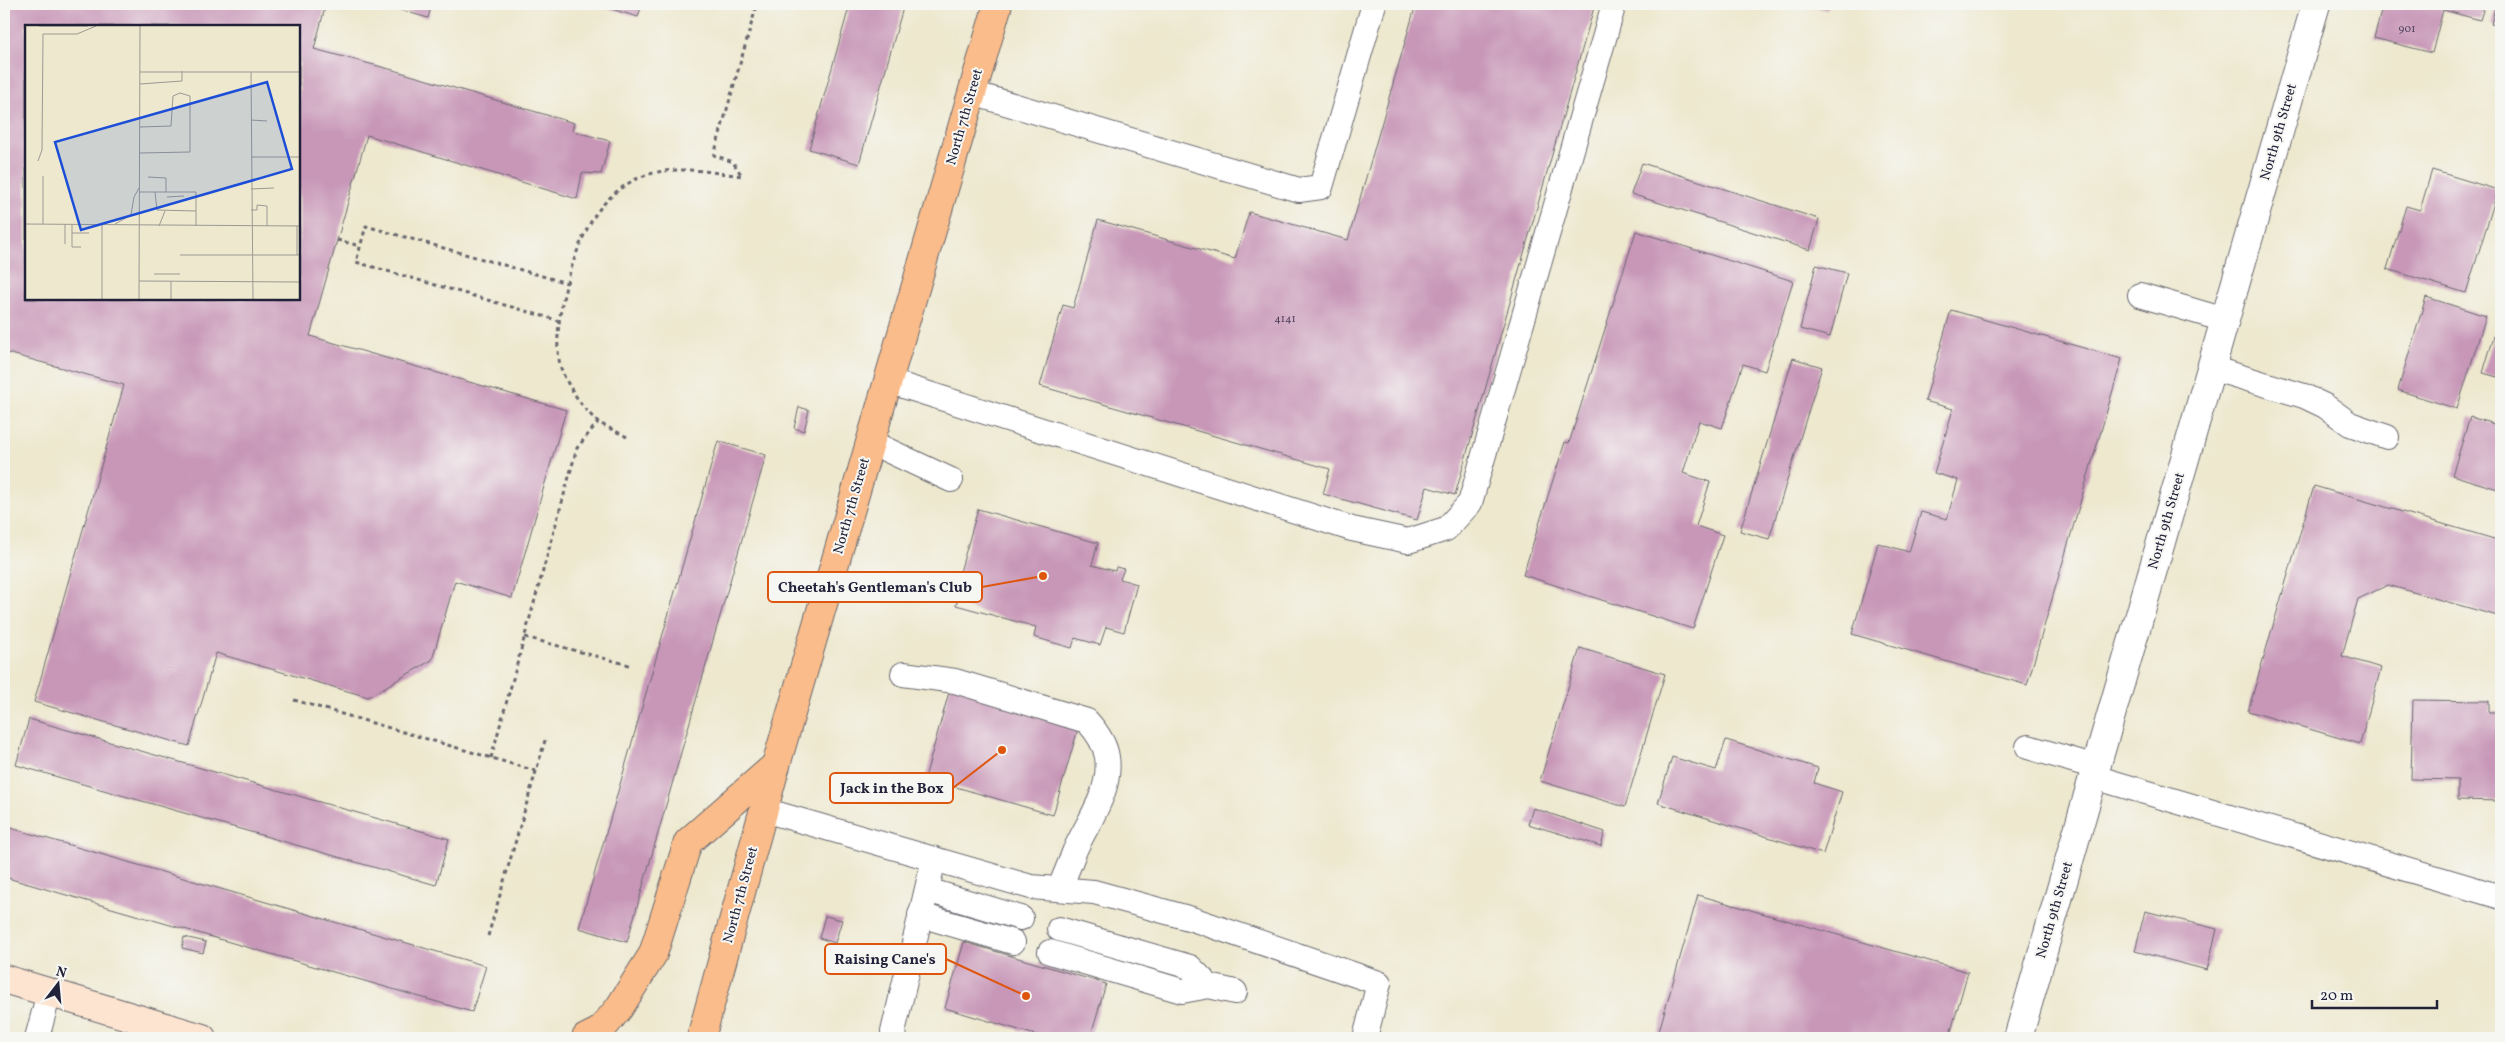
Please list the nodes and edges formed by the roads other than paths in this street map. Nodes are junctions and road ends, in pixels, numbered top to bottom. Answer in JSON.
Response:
{"nodes":[{"id":1,"x":998,"y":4,"type":"edge"},
{"id":2,"x":1374,"y":4,"type":"edge"},
{"id":3,"x":1614,"y":4,"type":"edge"},
{"id":4,"x":2316,"y":4,"type":"edge"},
{"id":5,"x":972,"y":93,"type":"junction"},
{"id":6,"x":2140,"y":295,"type":"dead end"},
{"id":7,"x":2225,"y":320,"type":"junction"},
{"id":8,"x":2211,"y":368,"type":"junction"},
{"id":9,"x":888,"y":381,"type":"junction"},
{"id":10,"x":2387,"y":437,"type":"dead end"},
{"id":11,"x":870,"y":442,"type":"junction"},
{"id":12,"x":951,"y":480,"type":"dead end"},
{"id":13,"x":903,"y":674,"type":"dead end"},
{"id":14,"x":2028,"y":747,"type":"dead end"},
{"id":15,"x":776,"y":765,"type":"junction"},
{"id":16,"x":2095,"y":772,"type":"junction"},
{"id":17,"x":764,"y":810,"type":"junction"},
{"id":18,"x":934,"y":859,"type":"junction"},
{"id":19,"x":1059,"y":889,"type":"junction"},
{"id":20,"x":927,"y":890,"type":"junction"},
{"id":21,"x":2501,"y":897,"type":"edge"},
{"id":22,"x":920,"y":915,"type":"junction"},
{"id":23,"x":1021,"y":918,"type":"dead end"},
{"id":24,"x":1059,"y":929,"type":"dead end"},
{"id":25,"x":1013,"y":942,"type":"dead end"},
{"id":26,"x":1050,"y":952,"type":"dead end"},
{"id":27,"x":4,"y":979,"type":"edge"},
{"id":28,"x":1209,"y":986,"type":"junction"},
{"id":29,"x":1235,"y":992,"type":"dead end"},
{"id":30,"x":49,"y":993,"type":"junction"},
{"id":31,"x":37,"y":1038,"type":"edge"},
{"id":32,"x":202,"y":1038,"type":"edge"},
{"id":33,"x":586,"y":1038,"type":"edge"},
{"id":34,"x":701,"y":1038,"type":"edge"},
{"id":35,"x":894,"y":1038,"type":"edge"},
{"id":36,"x":1365,"y":1038,"type":"edge"},
{"id":37,"x":2018,"y":1038,"type":"edge"}],
"edges":[{"from":1,"to":5,"type":"main road","name":"North 7th Street"},
{"from":2,"to":5,"type":"lane"},
{"from":3,"to":9,"type":"lane"},
{"from":4,"to":7,"type":"street","name":"North 9th Street"},
{"from":5,"to":9,"type":"main road","name":"North 7th Street"},
{"from":6,"to":7,"type":"lane"},
{"from":7,"to":8,"type":"street","name":"North 9th Street"},
{"from":8,"to":10,"type":"lane"},
{"from":8,"to":16,"type":"street","name":"North 9th Street"},
{"from":9,"to":11,"type":"main road","name":"North 7th Street"},
{"from":11,"to":12,"type":"lane"},
{"from":11,"to":15,"type":"main road","name":"North 7th Street"},
{"from":13,"to":19,"type":"lane"},
{"from":14,"to":16,"type":"lane"},
{"from":15,"to":17,"type":"main road","name":"North 7th Street"},
{"from":15,"to":33,"type":"main road"},
{"from":16,"to":21,"type":"lane"},
{"from":16,"to":37,"type":"street","name":"North 9th Street"},
{"from":17,"to":18,"type":"lane"},
{"from":17,"to":34,"type":"main road","name":"North 7th Street"},
{"from":18,"to":19,"type":"lane"},
{"from":18,"to":20,"type":"lane"},
{"from":19,"to":36,"type":"lane"},
{"from":20,"to":22,"type":"lane"},
{"from":20,"to":23,"type":"lane"},
{"from":22,"to":25,"type":"lane"},
{"from":22,"to":35,"type":"lane"},
{"from":24,"to":28,"type":"lane"},
{"from":26,"to":28,"type":"lane"},
{"from":27,"to":30,"type":"main road"},
{"from":28,"to":29,"type":"lane"},
{"from":30,"to":31,"type":"lane"},
{"from":30,"to":32,"type":"main road"}]}
